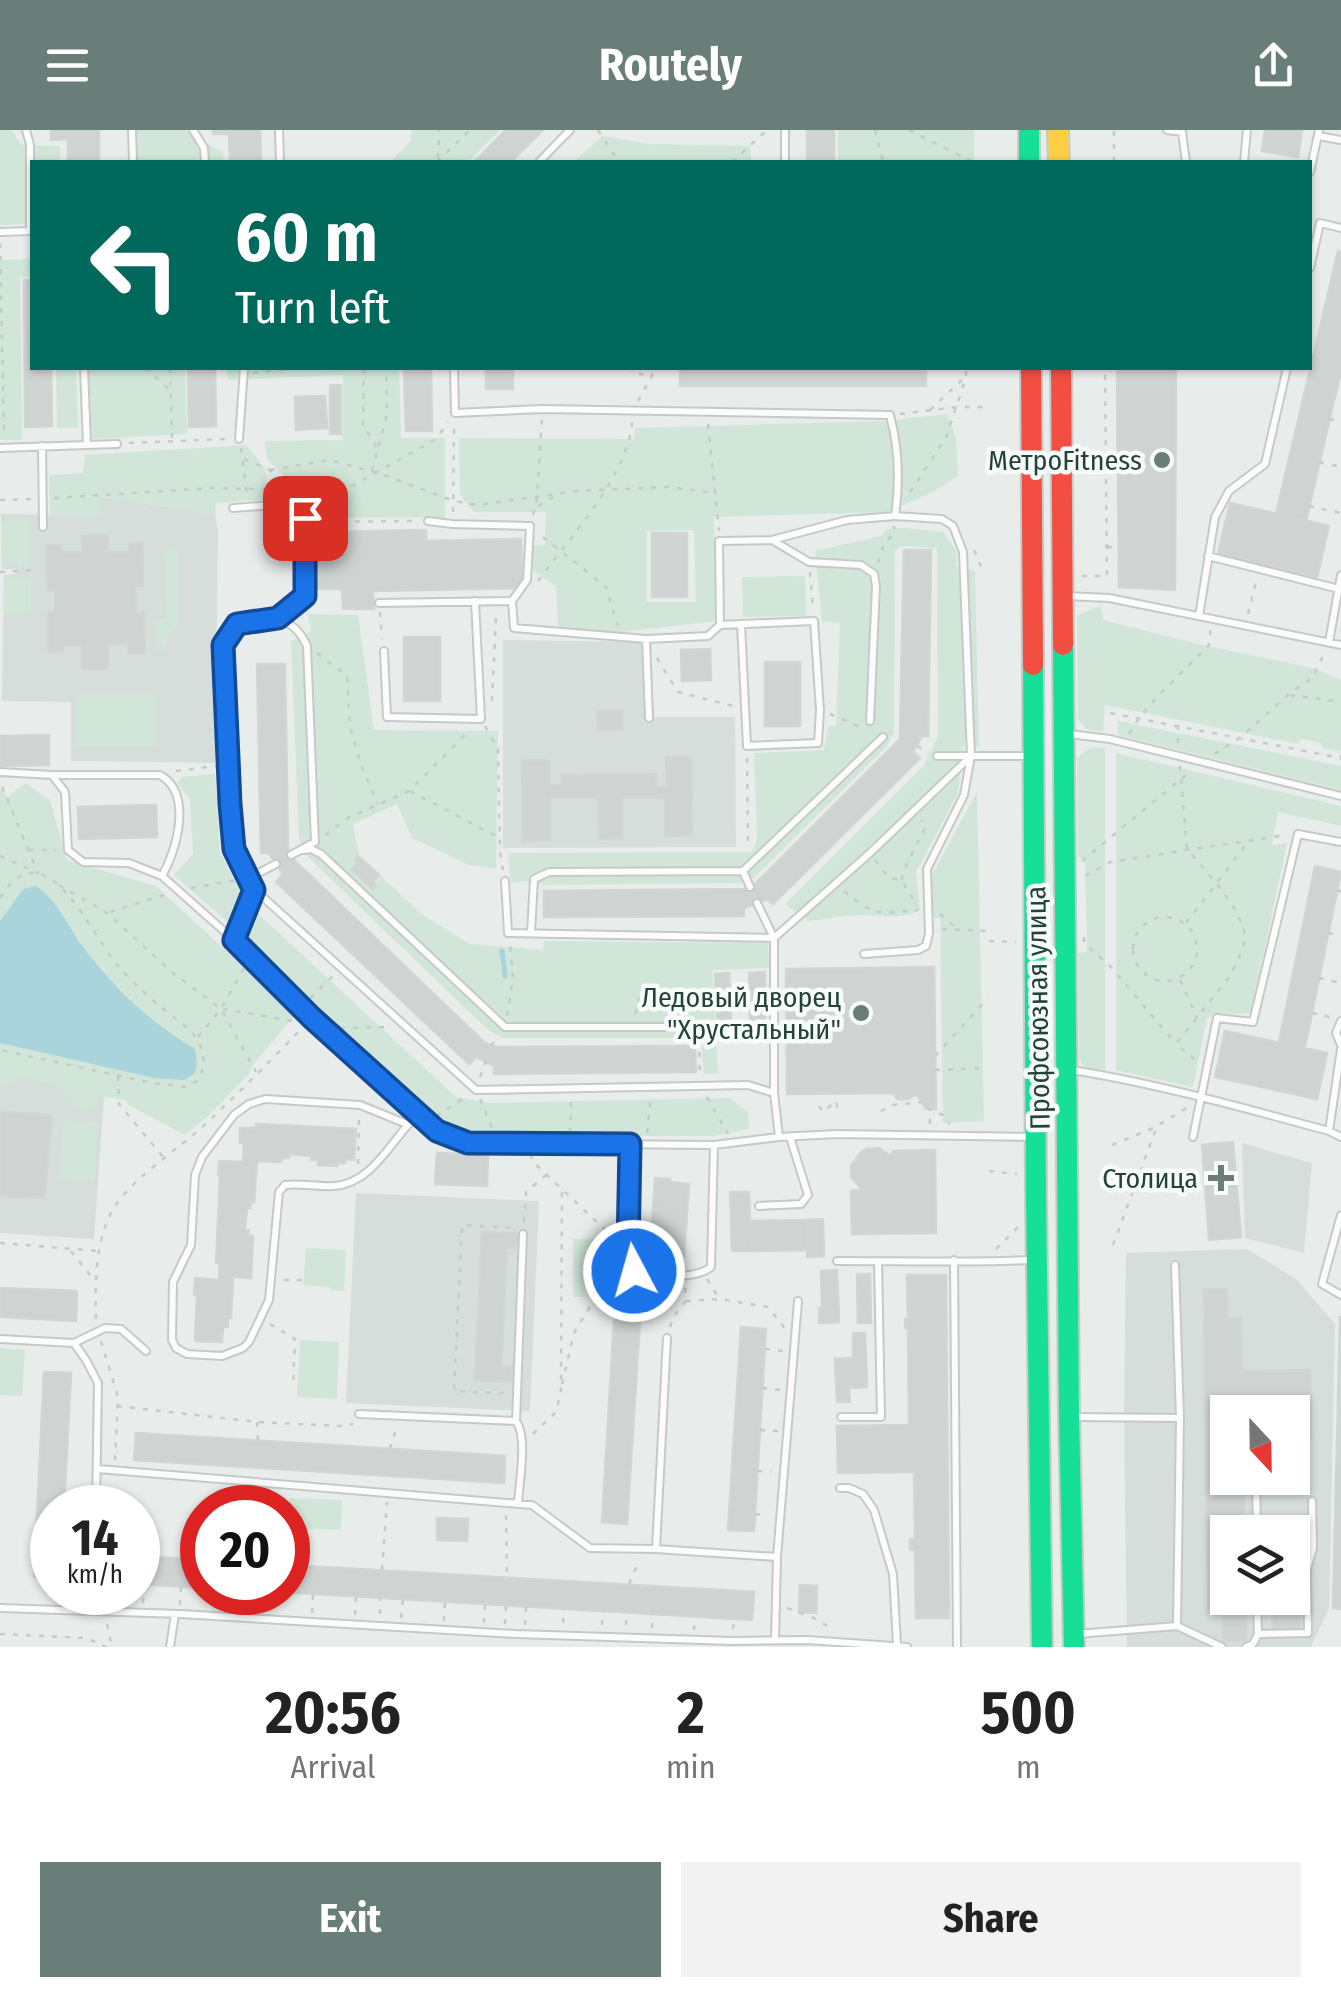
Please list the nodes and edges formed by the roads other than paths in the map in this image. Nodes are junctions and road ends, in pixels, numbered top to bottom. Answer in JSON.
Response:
{"nodes":[{"id":1,"x":26,"y":130,"type":"edge"},
{"id":2,"x":132,"y":130,"type":"edge"},
{"id":3,"x":193,"y":130,"type":"edge"},
{"id":4,"x":279,"y":130,"type":"edge"},
{"id":5,"x":570,"y":130,"type":"edge"},
{"id":6,"x":785,"y":130,"type":"edge"},
{"id":7,"x":1029,"y":130,"type":"edge"},
{"id":8,"x":1058,"y":130,"type":"edge"},
{"id":9,"x":1166,"y":130,"type":"edge"},
{"id":10,"x":1247,"y":130,"type":"edge"},
{"id":11,"x":1319,"y":133,"type":"edge"},
{"id":12,"x":1341,"y":140,"type":"edge"},
{"id":13,"x":30,"y":160,"type":"edge"},
{"id":14,"x":132,"y":160,"type":"edge"},
{"id":15,"x":205,"y":160,"type":"edge"},
{"id":16,"x":280,"y":160,"type":"edge"},
{"id":17,"x":541,"y":160,"type":"edge"},
{"id":18,"x":785,"y":160,"type":"edge"},
{"id":19,"x":1030,"y":160,"type":"edge"},
{"id":20,"x":1059,"y":160,"type":"edge"},
{"id":21,"x":1186,"y":160,"type":"edge"},
{"id":22,"x":1244,"y":160,"type":"edge"},
{"id":23,"x":1312,"y":163,"type":"edge"},
{"id":24,"x":1341,"y":228,"type":"edge"},
{"id":25,"x":0,"y":232,"type":"edge"},
{"id":26,"x":30,"y":232,"type":"edge"},
{"id":27,"x":1312,"y":259,"type":"edge"},
{"id":28,"x":84,"y":370,"type":"edge"},
{"id":29,"x":454,"y":370,"type":"edge"},
{"id":30,"x":1032,"y":370,"type":"edge"},
{"id":31,"x":1061,"y":370,"type":"edge"},
{"id":32,"x":1287,"y":370,"type":"edge"},
{"id":33,"x":244,"y":371,"type":"edge"},
{"id":34,"x":239,"y":439,"type":"road end"},
{"id":35,"x":118,"y":444,"type":"road end"},
{"id":36,"x":87,"y":445,"type":"junction"},
{"id":37,"x":42,"y":446,"type":"junction"},
{"id":38,"x":2,"y":448,"type":"edge"},
{"id":39,"x":233,"y":508,"type":"dead end"},
{"id":40,"x":895,"y":516,"type":"junction"},
{"id":41,"x":428,"y":521,"type":"road end"},
{"id":42,"x":42,"y":527,"type":"dead end"},
{"id":43,"x":772,"y":540,"type":"junction"},
{"id":44,"x":1208,"y":556,"type":"junction"},
{"id":45,"x":1341,"y":575,"type":"edge"},
{"id":46,"x":1338,"y":589,"type":"junction"},
{"id":47,"x":1064,"y":596,"type":"junction"},
{"id":48,"x":475,"y":601,"type":"junction"},
{"id":49,"x":378,"y":603,"type":"road end"},
{"id":50,"x":512,"y":604,"type":"junction"},
{"id":51,"x":1199,"y":616,"type":"junction"},
{"id":52,"x":278,"y":618,"type":"junction"},
{"id":53,"x":741,"y":624,"type":"junction"},
{"id":54,"x":720,"y":625,"type":"junction"},
{"id":55,"x":646,"y":640,"type":"junction"},
{"id":56,"x":1329,"y":642,"type":"junction"},
{"id":57,"x":1341,"y":644,"type":"edge"},
{"id":58,"x":384,"y":650,"type":"road end"},
{"id":59,"x":649,"y":718,"type":"dead end"},
{"id":60,"x":870,"y":720,"type":"dead end"},
{"id":61,"x":1063,"y":734,"type":"junction"},
{"id":62,"x":883,"y":737,"type":"road end"},
{"id":63,"x":937,"y":756,"type":"dead end"},
{"id":64,"x":971,"y":756,"type":"junction"},
{"id":65,"x":1034,"y":756,"type":"junction"},
{"id":66,"x":0,"y":772,"type":"edge"},
{"id":67,"x":52,"y":775,"type":"junction"},
{"id":68,"x":1341,"y":796,"type":"edge"},
{"id":69,"x":1341,"y":842,"type":"edge"},
{"id":70,"x":301,"y":850,"type":"junction"},
{"id":71,"x":291,"y":855,"type":"dead end"},
{"id":72,"x":276,"y":864,"type":"dead end"},
{"id":73,"x":743,"y":871,"type":"junction"},
{"id":74,"x":162,"y":876,"type":"junction"},
{"id":75,"x":248,"y":878,"type":"junction"},
{"id":76,"x":505,"y":881,"type":"road end"},
{"id":77,"x":750,"y":887,"type":"dead end"},
{"id":78,"x":254,"y":890,"type":"junction"},
{"id":79,"x":757,"y":903,"type":"dead end"},
{"id":80,"x":531,"y":933,"type":"junction"},
{"id":81,"x":774,"y":938,"type":"junction"},
{"id":82,"x":234,"y":940,"type":"junction"},
{"id":83,"x":864,"y":954,"type":"dead end"},
{"id":84,"x":1341,"y":1020,"type":"edge"},
{"id":85,"x":738,"y":1027,"type":"dead end"},
{"id":86,"x":1341,"y":1047,"type":"edge"},
{"id":87,"x":1066,"y":1070,"type":"junction"},
{"id":88,"x":774,"y":1093,"type":"junction"},
{"id":89,"x":1202,"y":1098,"type":"junction"},
{"id":90,"x":418,"y":1114,"type":"junction"},
{"id":91,"x":408,"y":1124,"type":"junction"},
{"id":92,"x":1329,"y":1130,"type":"junction"},
{"id":93,"x":790,"y":1136,"type":"junction"},
{"id":94,"x":779,"y":1137,"type":"junction"},
{"id":95,"x":1194,"y":1137,"type":"dead end"},
{"id":96,"x":1341,"y":1137,"type":"edge"},
{"id":97,"x":1036,"y":1138,"type":"junction"},
{"id":98,"x":630,"y":1144,"type":"junction"},
{"id":99,"x":714,"y":1145,"type":"junction"},
{"id":100,"x":759,"y":1206,"type":"dead end"},
{"id":101,"x":1341,"y":1215,"type":"edge"},
{"id":102,"x":523,"y":1234,"type":"dead end"},
{"id":103,"x":954,"y":1260,"type":"junction"},
{"id":104,"x":1037,"y":1260,"type":"junction"},
{"id":105,"x":837,"y":1261,"type":"dead end"},
{"id":106,"x":878,"y":1261,"type":"junction"},
{"id":107,"x":1175,"y":1265,"type":"dead end"},
{"id":108,"x":1341,"y":1295,"type":"edge"},
{"id":109,"x":798,"y":1300,"type":"dead end"},
{"id":110,"x":0,"y":1338,"type":"edge"},
{"id":111,"x":667,"y":1338,"type":"road end"},
{"id":112,"x":74,"y":1343,"type":"junction"},
{"id":113,"x":146,"y":1351,"type":"dead end"},
{"id":114,"x":359,"y":1414,"type":"road end"},
{"id":115,"x":842,"y":1417,"type":"dead end"},
{"id":116,"x":1069,"y":1417,"type":"junction"},
{"id":117,"x":1180,"y":1418,"type":"junction"},
{"id":118,"x":516,"y":1420,"type":"junction"},
{"id":119,"x":98,"y":1468,"type":"junction"},
{"id":120,"x":97,"y":1485,"type":"edge"},
{"id":121,"x":840,"y":1488,"type":"dead end"},
{"id":122,"x":1312,"y":1501,"type":"dead end"},
{"id":123,"x":518,"y":1504,"type":"junction"},
{"id":124,"x":656,"y":1549,"type":"junction"},
{"id":125,"x":777,"y":1558,"type":"junction"},
{"id":126,"x":0,"y":1608,"type":"edge"},
{"id":127,"x":30,"y":1609,"type":"edge"},
{"id":128,"x":160,"y":1613,"type":"edge"},
{"id":129,"x":177,"y":1614,"type":"junction"},
{"id":130,"x":1258,"y":1615,"type":"edge"},
{"id":131,"x":1177,"y":1626,"type":"junction"},
{"id":132,"x":1258,"y":1634,"type":"junction"},
{"id":133,"x":775,"y":1640,"type":"junction"},
{"id":134,"x":1076,"y":1643,"type":"edge"},
{"id":135,"x":740,"y":1644,"type":"edge"},
{"id":136,"x":898,"y":1645,"type":"edge"},
{"id":137,"x":170,"y":1647,"type":"edge"},
{"id":138,"x":908,"y":1647,"type":"edge"},
{"id":139,"x":958,"y":1647,"type":"edge"},
{"id":140,"x":1042,"y":1647,"type":"edge"},
{"id":141,"x":1222,"y":1647,"type":"edge"},
{"id":142,"x":1246,"y":1647,"type":"edge"}],
"edges":[{"from":1,"to":13,"type":"lane"},
{"from":2,"to":14,"type":"lane"},
{"from":3,"to":15,"type":"lane"},
{"from":4,"to":16,"type":"lane"},
{"from":5,"to":17,"type":"lane"},
{"from":6,"to":18,"type":"lane"},
{"from":7,"to":19,"type":"main road"},
{"from":8,"to":20,"type":"main road"},
{"from":9,"to":21,"type":"lane"},
{"from":10,"to":22,"type":"lane"},
{"from":11,"to":12,"type":"lane"},
{"from":11,"to":23,"type":"lane"},
{"from":24,"to":27,"type":"lane"},
{"from":25,"to":26,"type":"lane"},
{"from":28,"to":36,"type":"lane"},
{"from":29,"to":40,"type":"lane"},
{"from":30,"to":65,"type":"main road","name":"Профсоюзная улица"},
{"from":31,"to":47,"type":"main road","name":"Профсоюзная улица"},
{"from":32,"to":44,"type":"lane"},
{"from":33,"to":34,"type":"lane"},
{"from":35,"to":36,"type":"lane"},
{"from":36,"to":37,"type":"lane"},
{"from":37,"to":38,"type":"lane"},
{"from":37,"to":42,"type":"lane"},
{"from":39,"to":52,"type":"lane"},
{"from":40,"to":43,"type":"lane"},
{"from":40,"to":64,"type":"lane"},
{"from":41,"to":50,"type":"lane"},
{"from":43,"to":54,"type":"lane"},
{"from":43,"to":60,"type":"lane"},
{"from":44,"to":46,"type":"lane"},
{"from":44,"to":51,"type":"lane"},
{"from":45,"to":46,"type":"lane"},
{"from":46,"to":56,"type":"lane"},
{"from":47,"to":51,"type":"lane"},
{"from":47,"to":61,"type":"main road","name":"Профсоюзная улица"},
{"from":48,"to":49,"type":"lane"},
{"from":48,"to":50,"type":"lane"},
{"from":48,"to":58,"type":"lane"},
{"from":50,"to":55,"type":"lane"},
{"from":51,"to":56,"type":"lane"},
{"from":52,"to":70,"type":"lane"},
{"from":52,"to":75,"type":"lane"},
{"from":53,"to":53,"type":"lane"},
{"from":53,"to":54,"type":"lane"},
{"from":54,"to":55,"type":"lane"},
{"from":55,"to":59,"type":"lane"},
{"from":56,"to":57,"type":"lane"},
{"from":61,"to":68,"type":"lane"},
{"from":61,"to":87,"type":"main road","name":"Профсоюзная улица"},
{"from":62,"to":73,"type":"lane"},
{"from":63,"to":64,"type":"lane"},
{"from":64,"to":65,"type":"lane"},
{"from":64,"to":81,"type":"lane"},
{"from":64,"to":83,"type":"lane"},
{"from":65,"to":97,"type":"main road","name":"Профсоюзная улица"},
{"from":66,"to":67,"type":"lane"},
{"from":67,"to":74,"type":"lane"},
{"from":67,"to":74,"type":"lane"},
{"from":69,"to":89,"type":"lane"},
{"from":70,"to":71,"type":"lane"},
{"from":70,"to":85,"type":"lane"},
{"from":72,"to":75,"type":"lane"},
{"from":73,"to":77,"type":"lane"},
{"from":73,"to":80,"type":"lane"},
{"from":74,"to":82,"type":"lane"},
{"from":75,"to":78,"type":"lane"},
{"from":76,"to":80,"type":"lane"},
{"from":78,"to":82,"type":"lane"},
{"from":78,"to":88,"type":"lane"},
{"from":79,"to":81,"type":"lane"},
{"from":80,"to":81,"type":"lane"},
{"from":81,"to":88,"type":"lane"},
{"from":82,"to":90,"type":"lane"},
{"from":84,"to":86,"type":"lane"},
{"from":86,"to":92,"type":"lane"},
{"from":87,"to":89,"type":"lane"},
{"from":87,"to":116,"type":"main road","name":"Профсоюзная улица"},
{"from":88,"to":94,"type":"lane"},
{"from":89,"to":92,"type":"lane"},
{"from":89,"to":95,"type":"lane"},
{"from":90,"to":91,"type":"lane"},
{"from":90,"to":98,"type":"lane"},
{"from":91,"to":91,"type":"lane"},
{"from":92,"to":96,"type":"lane"},
{"from":93,"to":94,"type":"lane"},
{"from":93,"to":97,"type":"lane"},
{"from":93,"to":100,"type":"lane"},
{"from":94,"to":99,"type":"lane"},
{"from":97,"to":104,"type":"main road","name":"Профсоюзная улица"},
{"from":98,"to":99,"type":"lane"},
{"from":98,"to":99,"type":"lane"},
{"from":101,"to":108,"type":"lane"},
{"from":102,"to":118,"type":"lane"},
{"from":103,"to":104,"type":"lane"},
{"from":103,"to":106,"type":"lane"},
{"from":103,"to":139,"type":"lane"},
{"from":104,"to":140,"type":"main road","name":"Профсоюзная улица"},
{"from":105,"to":106,"type":"lane"},
{"from":106,"to":115,"type":"lane"},
{"from":107,"to":117,"type":"lane"},
{"from":109,"to":125,"type":"lane"},
{"from":110,"to":112,"type":"lane"},
{"from":111,"to":124,"type":"lane"},
{"from":112,"to":113,"type":"lane"},
{"from":112,"to":119,"type":"lane"},
{"from":114,"to":118,"type":"lane"},
{"from":116,"to":117,"type":"lane"},
{"from":116,"to":134,"type":"main road","name":"Профсоюзная улица"},
{"from":117,"to":131,"type":"lane"},
{"from":118,"to":123,"type":"lane"},
{"from":119,"to":120,"type":"lane"},
{"from":119,"to":123,"type":"lane"},
{"from":121,"to":136,"type":"lane"},
{"from":122,"to":132,"type":"lane"},
{"from":123,"to":124,"type":"lane"},
{"from":124,"to":125,"type":"lane"},
{"from":125,"to":133,"type":"lane"},
{"from":126,"to":127,"type":"lane"},
{"from":128,"to":129,"type":"lane"},
{"from":129,"to":135,"type":"lane"},
{"from":129,"to":137,"type":"lane"},
{"from":130,"to":132,"type":"lane"},
{"from":131,"to":134,"type":"lane"},
{"from":131,"to":141,"type":"lane"},
{"from":132,"to":142,"type":"lane"},
{"from":133,"to":135,"type":"lane"},
{"from":133,"to":136,"type":"lane"},
{"from":136,"to":138,"type":"lane"}]}
